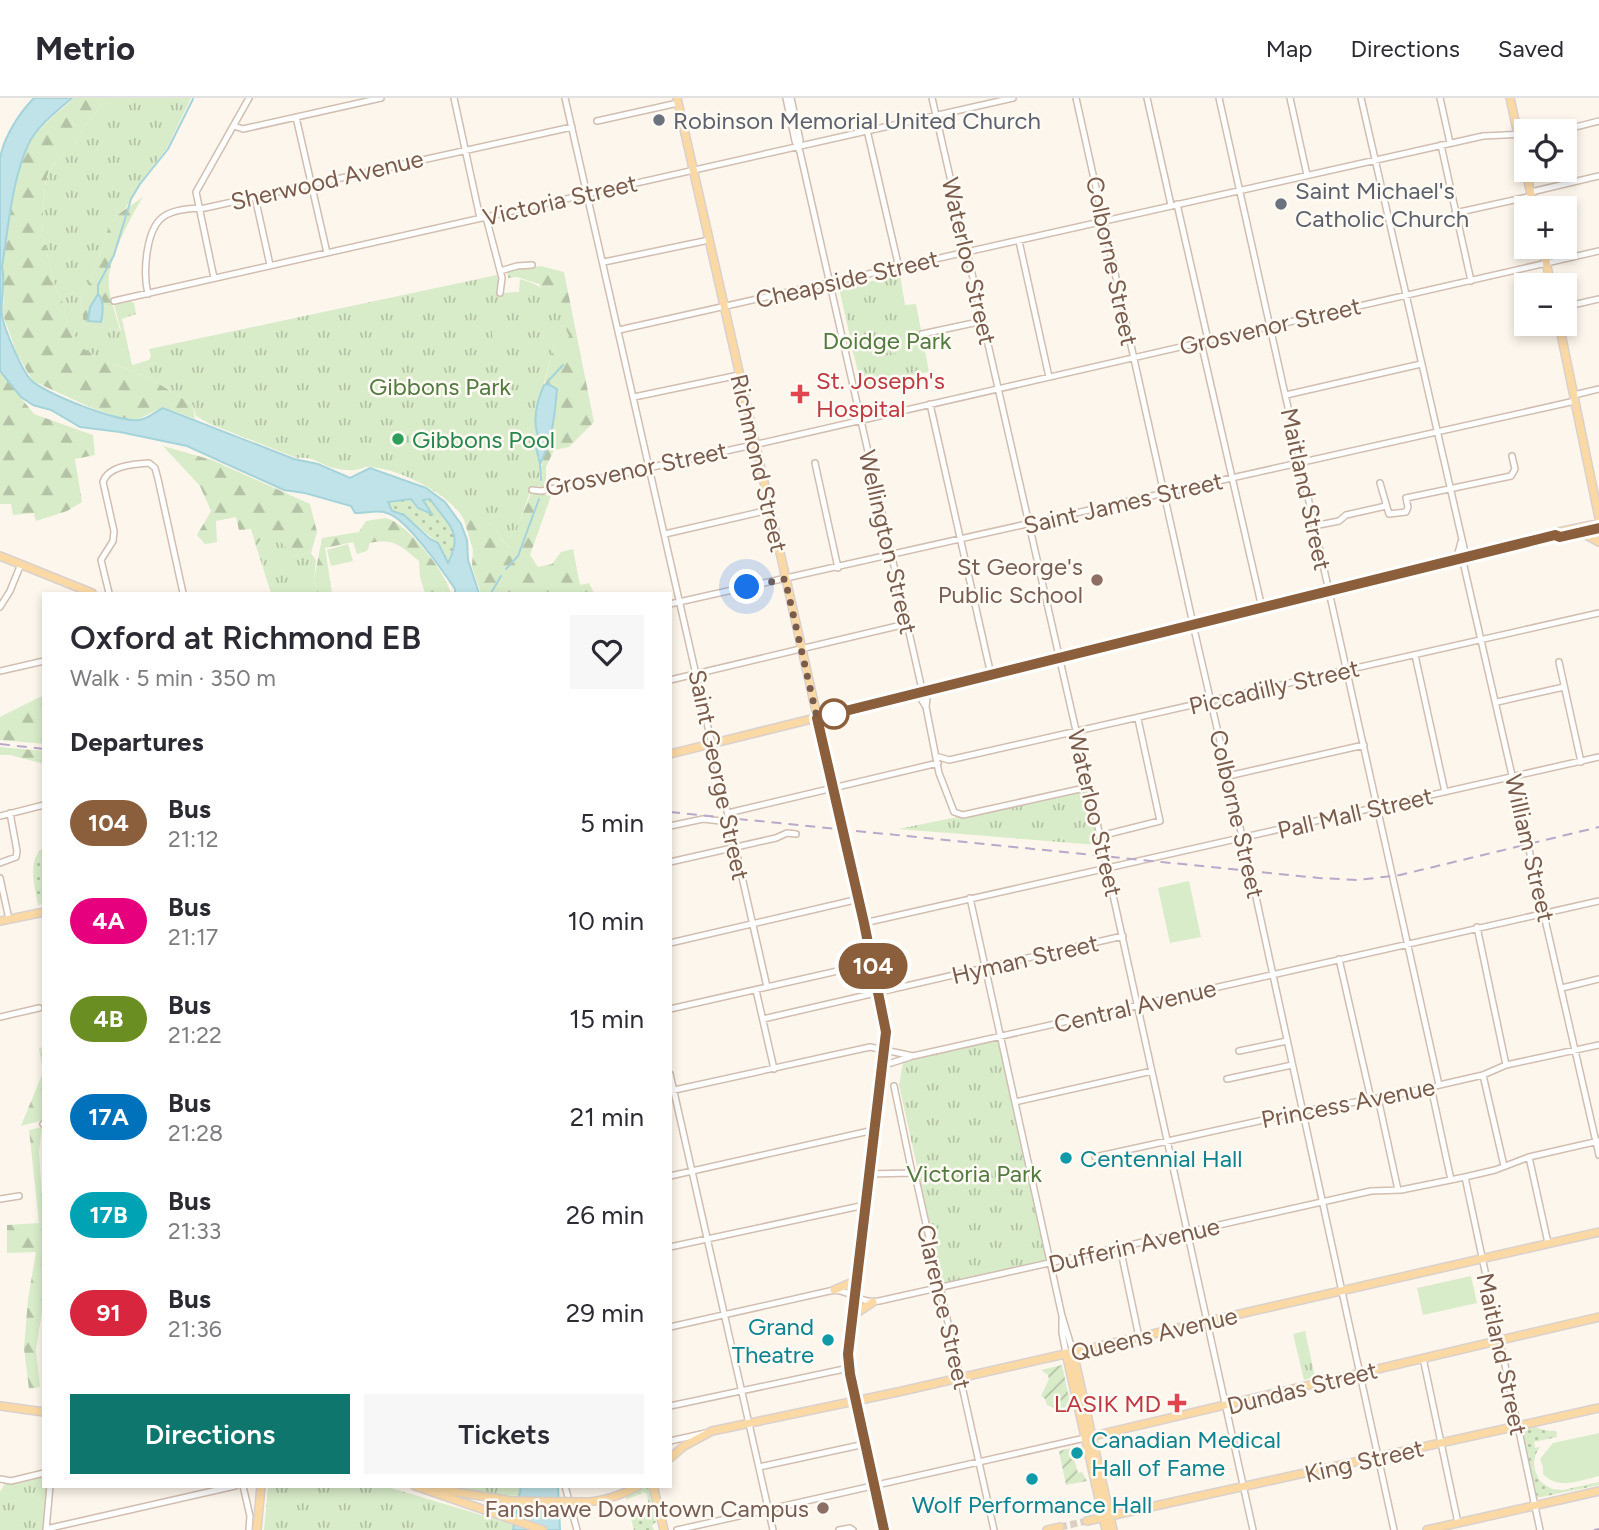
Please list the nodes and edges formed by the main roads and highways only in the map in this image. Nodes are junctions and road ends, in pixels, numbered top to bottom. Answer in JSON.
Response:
{"nodes":[{"id":1,"x":1510,"y":98,"type":"edge"},
{"id":2,"x":678,"y":100,"type":"edge"},
{"id":3,"x":1517,"y":119,"type":"edge"},
{"id":4,"x":1561,"y":336,"type":"edge"},
{"id":5,"x":1599,"y":518,"type":"edge"},
{"id":6,"x":1599,"y":527,"type":"edge"},
{"id":7,"x":1580,"y":533,"type":"junction"},
{"id":8,"x":1555,"y":535,"type":"junction"},
{"id":9,"x":1599,"y":542,"type":"edge"},
{"id":10,"x":0,"y":556,"type":"edge"},
{"id":11,"x":90,"y":592,"type":"edge"},
{"id":12,"x":817,"y":718,"type":"junction"},
{"id":13,"x":672,"y":754,"type":"edge"},
{"id":14,"x":42,"y":912,"type":"edge"},
{"id":15,"x":0,"y":921,"type":"edge"},
{"id":16,"x":1599,"y":1232,"type":"edge"},
{"id":17,"x":855,"y":1281,"type":"junction"},
{"id":18,"x":834,"y":1290,"type":"road end"},
{"id":19,"x":873,"y":1303,"type":"road end"},
{"id":20,"x":851,"y":1317,"type":"junction"},
{"id":21,"x":1599,"y":1317,"type":"edge"},
{"id":22,"x":1070,"y":1352,"type":"junction"},
{"id":23,"x":856,"y":1401,"type":"junction"},
{"id":24,"x":0,"y":1406,"type":"edge"},
{"id":25,"x":1599,"y":1408,"type":"edge"},
{"id":26,"x":42,"y":1412,"type":"edge"},
{"id":27,"x":1089,"y":1438,"type":"junction"},
{"id":28,"x":672,"y":1456,"type":"edge"},
{"id":29,"x":261,"y":1488,"type":"edge"},
{"id":30,"x":424,"y":1488,"type":"edge"},
{"id":31,"x":432,"y":1488,"type":"edge"},
{"id":32,"x":432,"y":1488,"type":"edge"},
{"id":33,"x":633,"y":1488,"type":"edge"},
{"id":34,"x":654,"y":1488,"type":"edge"},
{"id":35,"x":429,"y":1489,"type":"junction"},
{"id":36,"x":1599,"y":1491,"type":"edge"},
{"id":37,"x":1107,"y":1516,"type":"junction"},
{"id":38,"x":1087,"y":1521,"type":"tunnel mouth"},
{"id":39,"x":1060,"y":1527,"type":"dead end"},
{"id":40,"x":257,"y":1530,"type":"edge"},
{"id":41,"x":542,"y":1530,"type":"edge"},
{"id":42,"x":664,"y":1530,"type":"edge"},
{"id":43,"x":884,"y":1530,"type":"edge"},
{"id":44,"x":1047,"y":1530,"type":"edge"},
{"id":45,"x":1106,"y":1530,"type":"edge"},
{"id":46,"x":1114,"y":1530,"type":"edge"},
{"id":47,"x":1427,"y":1530,"type":"edge"}],
"edges":[{"from":1,"to":3,"type":"main road"},
{"from":2,"to":12,"type":"main road","name":"Richmond Street"},
{"from":4,"to":5,"type":"main road"},
{"from":6,"to":7,"type":"main road"},
{"from":6,"to":8,"type":"main road"},
{"from":7,"to":8,"type":"main road"},
{"from":7,"to":9,"type":"main road"},
{"from":8,"to":12,"type":"main road"},
{"from":10,"to":11,"type":"main road"},
{"from":12,"to":13,"type":"main road"},
{"from":12,"to":17,"type":"main road","name":"Richmond Street"},
{"from":14,"to":15,"type":"main road"},
{"from":16,"to":22,"type":"main road","name":"Queens Avenue"},
{"from":17,"to":18,"type":"main road"},
{"from":17,"to":20,"type":"main road","name":"Richmond Street"},
{"from":19,"to":20,"type":"main road"},
{"from":20,"to":23,"type":"main road","name":"Richmond Street"},
{"from":21,"to":27,"type":"main road","name":"Dundas Street"},
{"from":22,"to":23,"type":"main road","name":"Queens Avenue"},
{"from":22,"to":27,"type":"main road"},
{"from":23,"to":28,"type":"main road","name":"Queens Avenue"},
{"from":23,"to":43,"type":"main road","name":"Richmond Street"},
{"from":24,"to":26,"type":"main road"},
{"from":25,"to":37,"type":"main road","name":"King Street"},
{"from":27,"to":37,"type":"main road"},
{"from":29,"to":40,"type":"main road"},
{"from":30,"to":35,"type":"main road"},
{"from":31,"to":35,"type":"main road","bridge":true},
{"from":32,"to":33,"type":"main road","bridge":true},
{"from":34,"to":42,"type":"main road"},
{"from":35,"to":41,"type":"main road"},
{"from":36,"to":47,"type":"main road"},
{"from":37,"to":38,"type":"main road","name":"King Street"},
{"from":37,"to":45,"type":"main road"},
{"from":37,"to":46,"type":"main road"},
{"from":39,"to":44,"type":"main road"}]}
